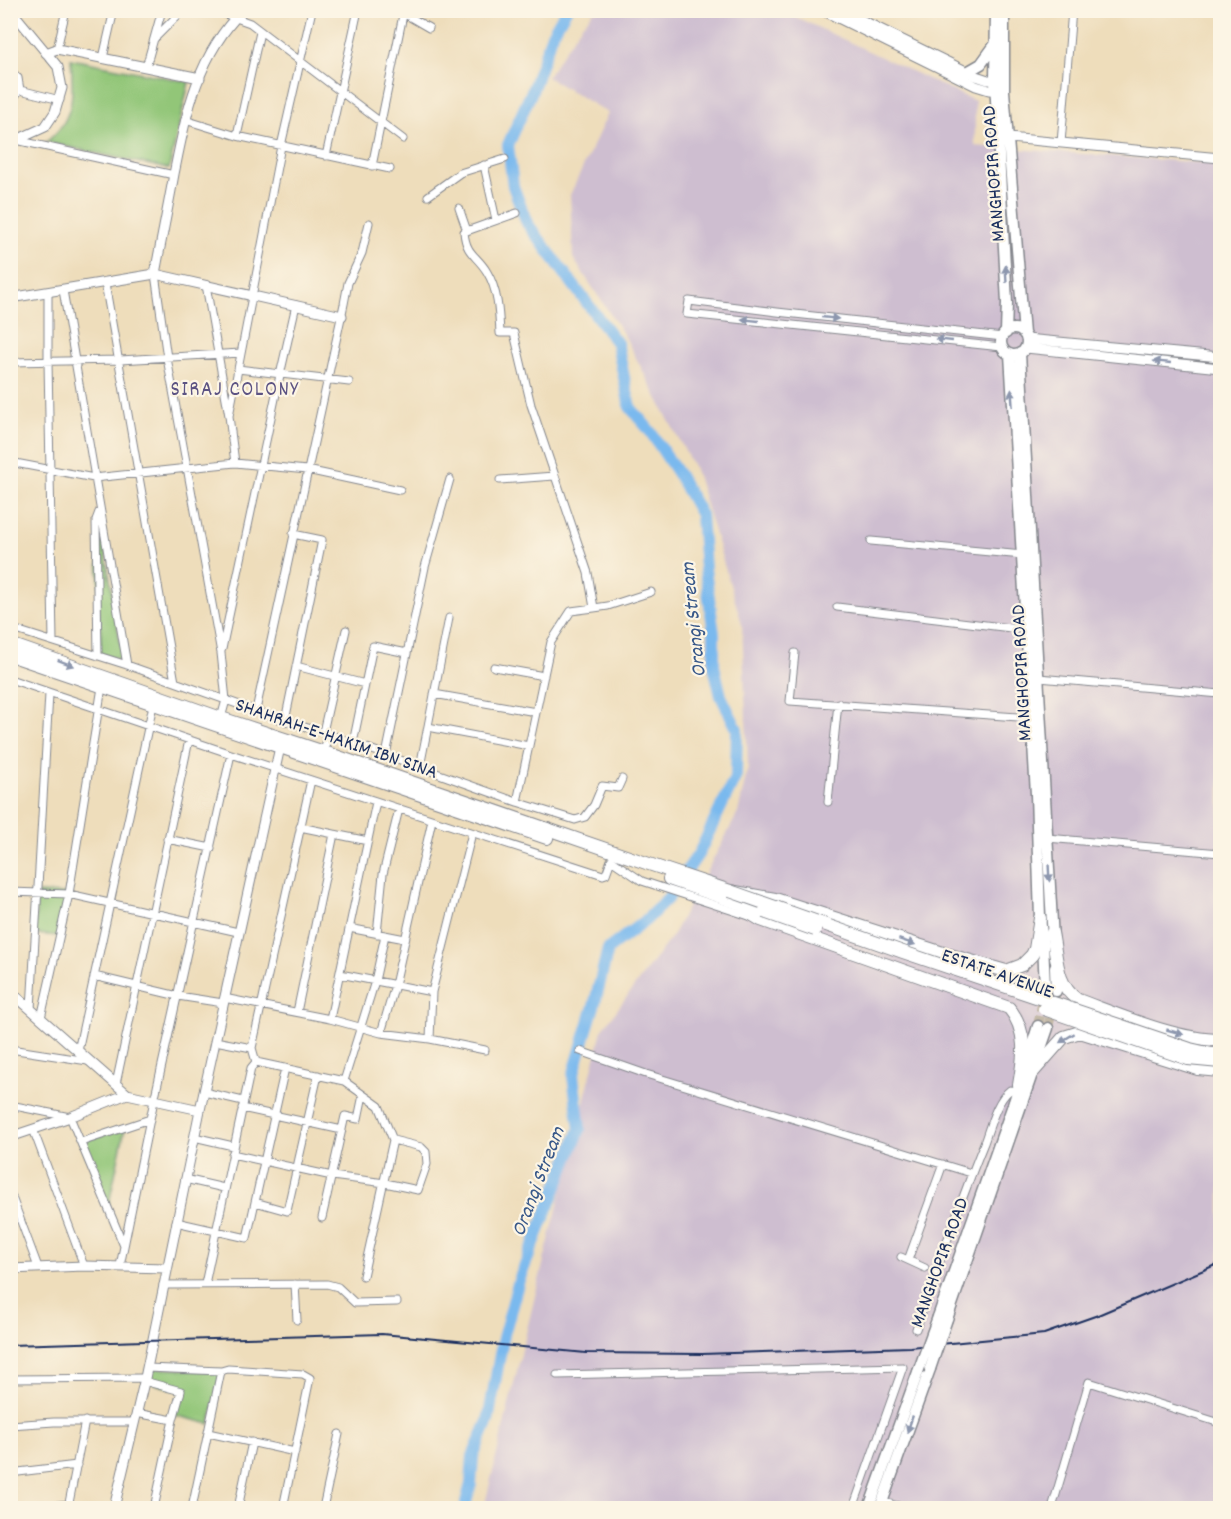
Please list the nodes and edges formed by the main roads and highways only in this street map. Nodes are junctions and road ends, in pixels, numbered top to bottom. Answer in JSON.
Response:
{"nodes":[{"id":1,"x":996,"y":10,"type":"edge"},
{"id":2,"x":1004,"y":10,"type":"edge"},
{"id":3,"x":995,"y":44,"type":"junction"},
{"id":4,"x":967,"y":72,"type":"road end"},
{"id":5,"x":1000,"y":86,"type":"junction"},
{"id":6,"x":1007,"y":308,"type":"junction"},
{"id":7,"x":1022,"y":308,"type":"junction"},
{"id":8,"x":1015,"y":343,"type":"junction"},
{"id":9,"x":10,"y":644,"type":"edge"},
{"id":10,"x":10,"y":655,"type":"edge"},
{"id":11,"x":651,"y":869,"type":"junction"},
{"id":12,"x":729,"y":895,"type":"junction"},
{"id":13,"x":762,"y":916,"type":"junction"},
{"id":14,"x":1040,"y":918,"type":"junction"},
{"id":15,"x":1052,"y":933,"type":"junction"},
{"id":16,"x":943,"y":953,"type":"junction"},
{"id":17,"x":988,"y":999,"type":"junction"},
{"id":18,"x":1131,"y":1020,"type":"junction"},
{"id":19,"x":1221,"y":1040,"type":"edge"},
{"id":20,"x":1221,"y":1053,"type":"edge"},
{"id":21,"x":1162,"y":1058,"type":"junction"},
{"id":22,"x":1221,"y":1062,"type":"edge"},
{"id":23,"x":1221,"y":1071,"type":"edge"},
{"id":24,"x":1033,"y":1072,"type":"junction"},
{"id":25,"x":1018,"y":1088,"type":"junction"},
{"id":26,"x":943,"y":1318,"type":"junction"},
{"id":27,"x":882,"y":1505,"type":"edge"},
{"id":28,"x":869,"y":1509,"type":"edge"}],
"edges":[{"from":1,"to":3,"type":"main road","name":"MANGHOPIR ROAD"},
{"from":2,"to":5,"type":"main road","name":"MANGHOPIR ROAD"},
{"from":3,"to":4,"type":"main road"},
{"from":3,"to":5,"type":"main road","name":"MANGHOPIR ROAD"},
{"from":6,"to":5,"type":"main road","name":"MANGHOPIR ROAD","one_way":true},
{"from":5,"to":7,"type":"main road","name":"MANGHOPIR ROAD"},
{"from":6,"to":7,"type":"main road"},
{"from":6,"to":8,"type":"main road","name":"MANGHOPIR ROAD"},
{"from":7,"to":8,"type":"main road","name":"MANGHOPIR ROAD"},
{"from":14,"to":8,"type":"main road","one_way":true},
{"from":8,"to":15,"type":"main road","name":"MANGHOPIR ROAD","one_way":true},
{"from":9,"to":11,"type":"highway","name":"SHAHRAH-E-HAKIM IBN SINA","one_way":true},
{"from":10,"to":11,"type":"highway","name":"SHAHRAH-E-HAKIM IBN SINA"},
{"from":11,"to":12,"type":"highway"},
{"from":12,"to":13,"type":"highway"},
{"from":12,"to":16,"type":"highway","one_way":true},
{"from":12,"to":20,"type":"highway","bridge":true},
{"from":13,"to":17,"type":"highway"},
{"from":13,"to":22,"type":"highway","name":"ESTATE AVENUE","bridge":true},
{"from":14,"to":15,"type":"main road","name":"MANGHOPIR ROAD"},
{"from":14,"to":16,"type":"highway"},
{"from":15,"to":18,"type":"highway"},
{"from":16,"to":17,"type":"highway"},
{"from":17,"to":25,"type":"highway"},
{"from":18,"to":19,"type":"highway","one_way":true},
{"from":18,"to":21,"type":"highway"},
{"from":21,"to":23,"type":"highway"},
{"from":21,"to":24,"type":"highway","one_way":true},
{"from":24,"to":25,"type":"main road","name":"MANGHOPIR ROAD"},
{"from":24,"to":26,"type":"main road","name":"MANGHOPIR ROAD"},
{"from":25,"to":26,"type":"main road","name":"MANGHOPIR ROAD"},
{"from":26,"to":27,"type":"main road","name":"MANGHOPIR ROAD","one_way":true,"bridge":true},
{"from":26,"to":28,"type":"main road","name":"MANGHOPIR ROAD","bridge":true}]}
